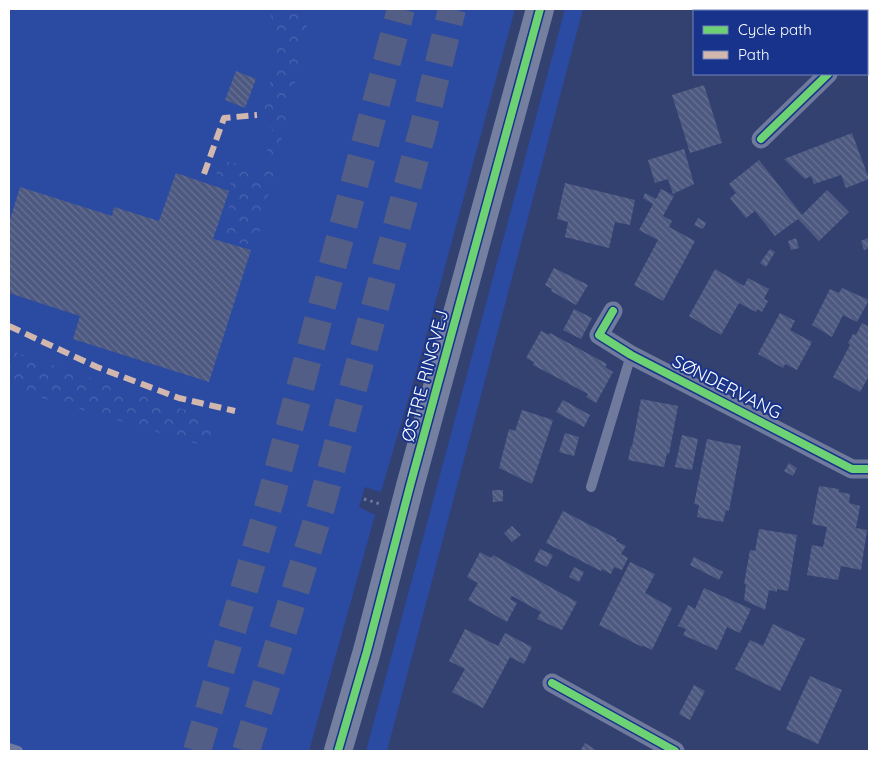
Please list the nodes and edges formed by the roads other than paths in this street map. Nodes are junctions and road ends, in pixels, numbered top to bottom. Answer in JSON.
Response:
{"nodes":[{"id":1,"x":540,"y":9,"type":"edge"},
{"id":2,"x":827,"y":75,"type":"edge"},
{"id":3,"x":761,"y":139,"type":"dead end"},
{"id":4,"x":613,"y":311,"type":"dead end"},
{"id":5,"x":631,"y":355,"type":"junction"},
{"id":6,"x":869,"y":469,"type":"edge"},
{"id":7,"x":591,"y":487,"type":"dead end"},
{"id":8,"x":552,"y":683,"type":"dead end"},
{"id":9,"x":9,"y":748,"type":"edge"},
{"id":10,"x":18,"y":751,"type":"edge"},
{"id":11,"x":338,"y":751,"type":"edge"},
{"id":12,"x":675,"y":751,"type":"edge"}],
"edges":[{"from":1,"to":11,"type":"main road","name":"ØSTRE RINGVEJ"},
{"from":2,"to":3,"type":"street"},
{"from":4,"to":5,"type":"street","name":"SØNDERVANG"},
{"from":5,"to":6,"type":"street","name":"SØNDERVANG"},
{"from":5,"to":7,"type":"lane"},
{"from":8,"to":12,"type":"street"},
{"from":9,"to":10,"type":"lane"}]}
